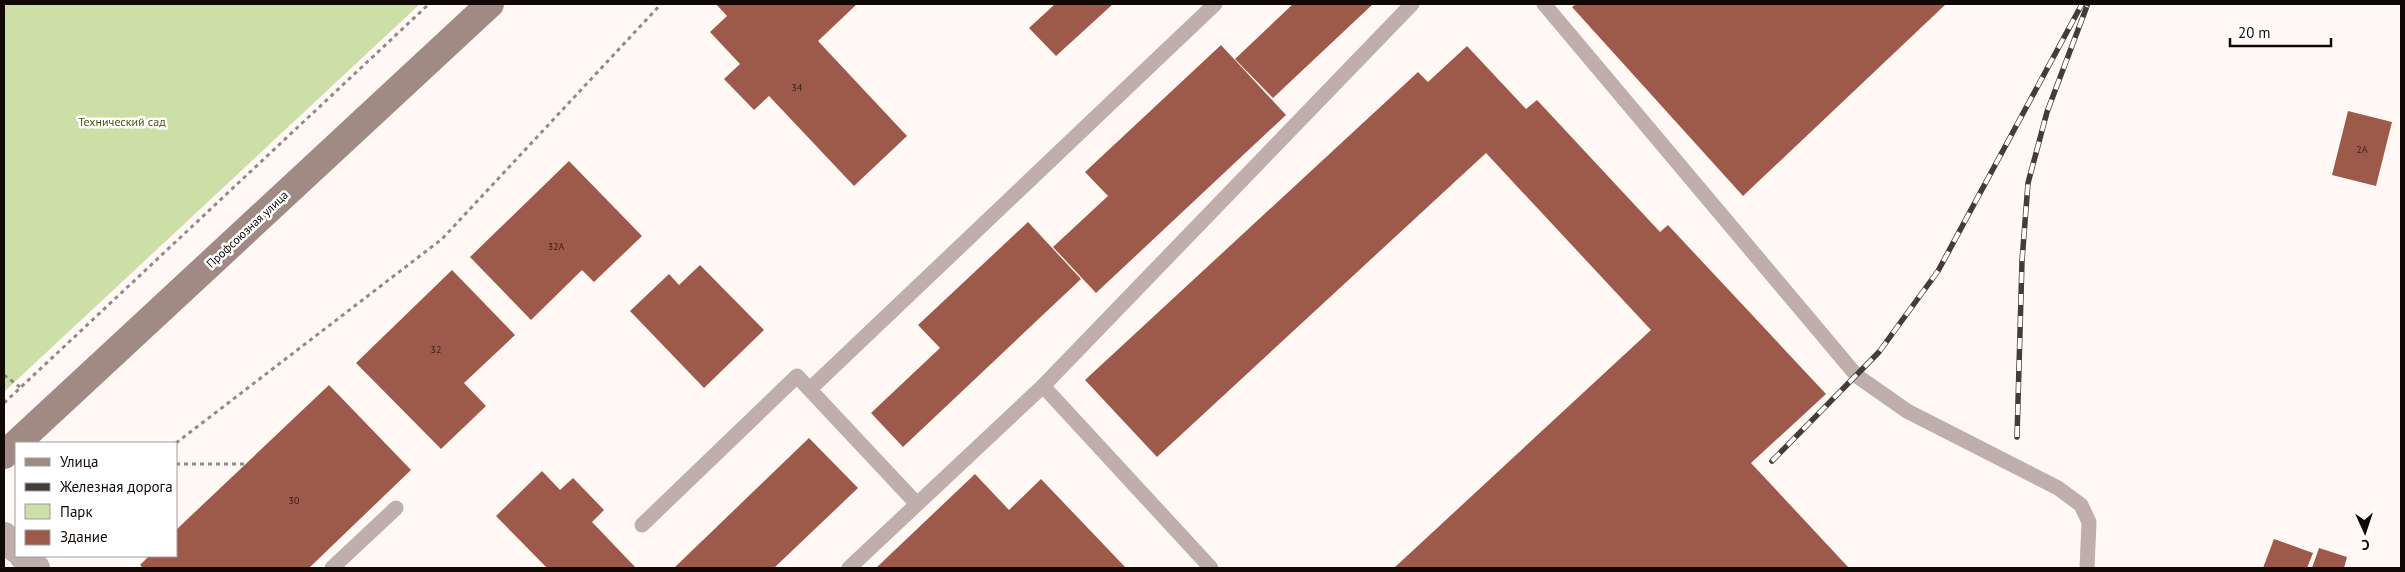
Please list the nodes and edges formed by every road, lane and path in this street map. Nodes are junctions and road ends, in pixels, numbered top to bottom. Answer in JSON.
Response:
{"nodes":[{"id":1,"x":429,"y":4,"type":"edge"},
{"id":2,"x":490,"y":4,"type":"edge"},
{"id":3,"x":661,"y":4,"type":"edge"},
{"id":4,"x":1215,"y":4,"type":"edge"},
{"id":5,"x":1412,"y":4,"type":"edge"},
{"id":6,"x":1544,"y":4,"type":"edge"},
{"id":7,"x":4,"y":375,"type":"edge"},
{"id":8,"x":1042,"y":386,"type":"junction"},
{"id":9,"x":20,"y":388,"type":"junction"},
{"id":10,"x":810,"y":389,"type":"junction"},
{"id":11,"x":4,"y":403,"type":"edge"},
{"id":12,"x":18,"y":442,"type":"edge"},
{"id":13,"x":177,"y":442,"type":"edge"},
{"id":14,"x":15,"y":445,"type":"edge"},
{"id":15,"x":4,"y":455,"type":"edge"},
{"id":16,"x":178,"y":464,"type":"edge"},
{"id":17,"x":245,"y":464,"type":"dead end"},
{"id":18,"x":917,"y":504,"type":"junction"},
{"id":19,"x":396,"y":508,"type":"dead end"},
{"id":20,"x":642,"y":525,"type":"dead end"},
{"id":21,"x":4,"y":536,"type":"edge"},
{"id":22,"x":15,"y":548,"type":"edge"},
{"id":23,"x":24,"y":557,"type":"edge"},
{"id":24,"x":36,"y":568,"type":"edge"},
{"id":25,"x":332,"y":568,"type":"edge"},
{"id":26,"x":849,"y":568,"type":"edge"},
{"id":27,"x":1211,"y":568,"type":"edge"},
{"id":28,"x":2087,"y":568,"type":"edge"}],
"edges":[{"from":1,"to":9,"type":"path"},
{"from":2,"to":12,"type":"main road","name":"Профсоюзная улица"},
{"from":3,"to":13,"type":"path"},
{"from":4,"to":10,"type":"lane"},
{"from":5,"to":8,"type":"lane"},
{"from":6,"to":28,"type":"lane"},
{"from":7,"to":9,"type":"path"},
{"from":8,"to":18,"type":"lane"},
{"from":8,"to":27,"type":"lane"},
{"from":9,"to":11,"type":"path"},
{"from":10,"to":18,"type":"lane"},
{"from":10,"to":20,"type":"lane"},
{"from":14,"to":15,"type":"main road","name":"Профсоюзная улица"},
{"from":16,"to":17,"type":"path"},
{"from":18,"to":26,"type":"lane"},
{"from":19,"to":25,"type":"lane"},
{"from":21,"to":22,"type":"street"},
{"from":23,"to":24,"type":"street"}]}
